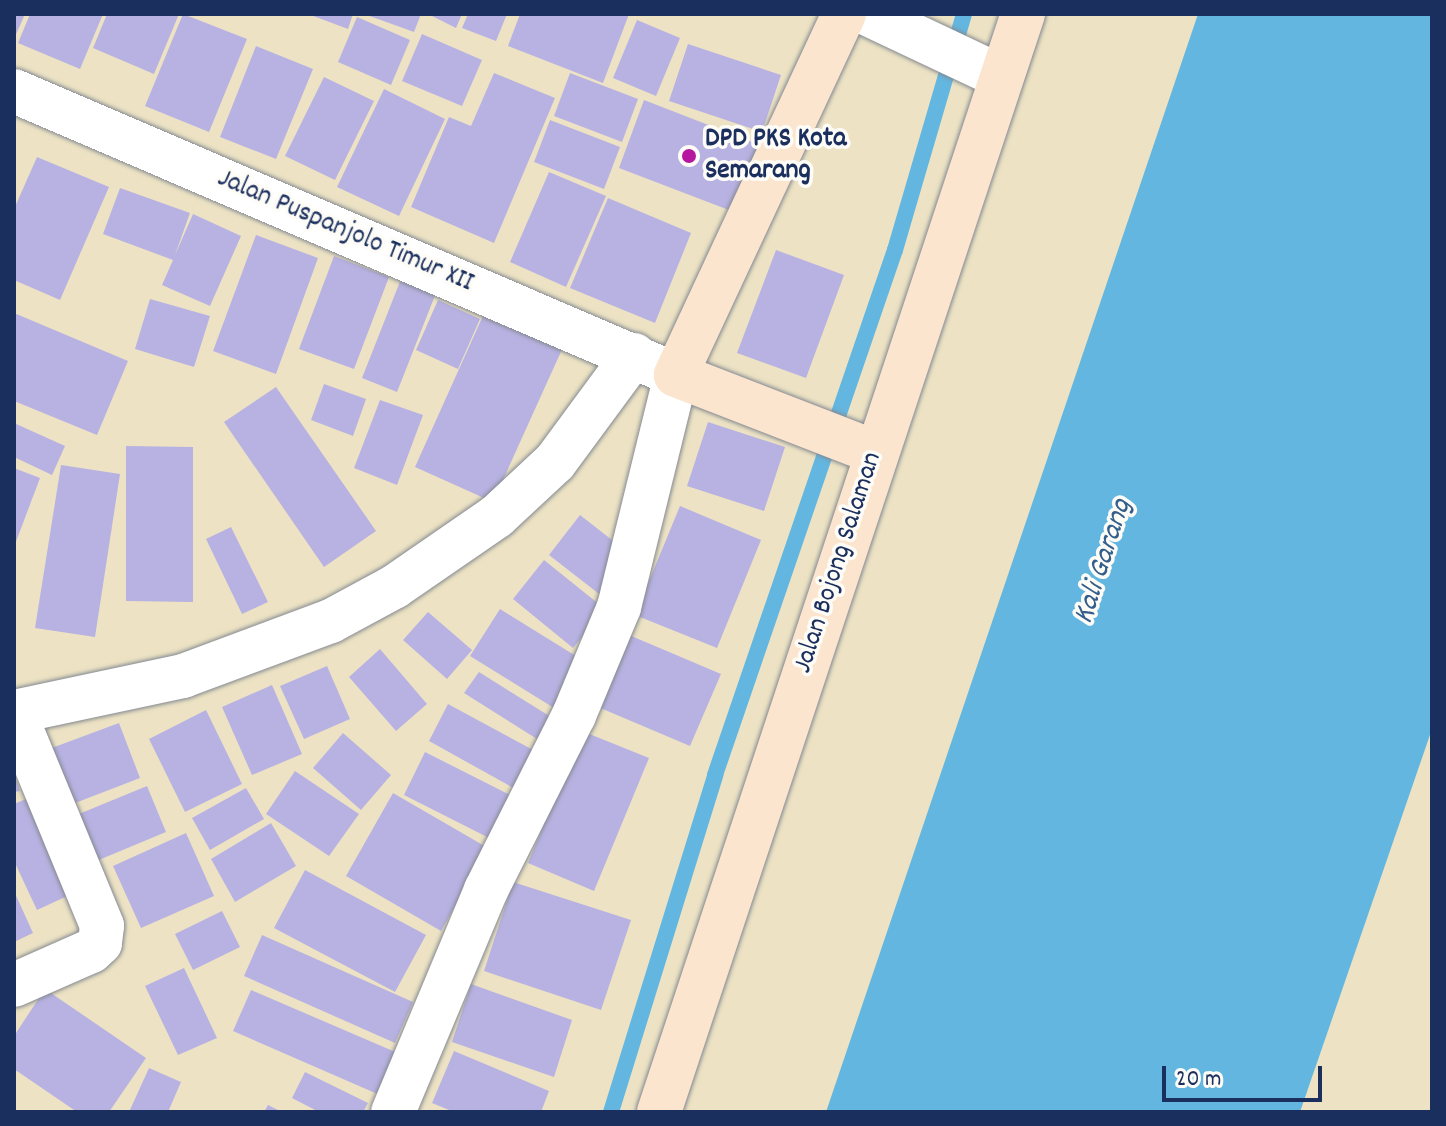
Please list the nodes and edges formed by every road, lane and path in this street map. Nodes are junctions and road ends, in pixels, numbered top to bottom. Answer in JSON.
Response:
{"nodes":[{"id":1,"x":1023,"y":14,"type":"edge"},
{"id":2,"x":862,"y":15,"type":"edge"},
{"id":3,"x":982,"y":67,"type":"junction"},
{"id":4,"x":14,"y":91,"type":"edge"},
{"id":5,"x":634,"y":355,"type":"junction"},
{"id":6,"x":692,"y":382,"type":"junction"},
{"id":7,"x":864,"y":447,"type":"junction"},
{"id":8,"x":14,"y":712,"type":"edge"},
{"id":9,"x":14,"y":985,"type":"edge"},
{"id":10,"x":393,"y":1112,"type":"edge"},
{"id":11,"x":659,"y":1112,"type":"edge"}],
"edges":[{"from":1,"to":3,"type":"street","name":"Jalan Bojong Salaman"},
{"from":2,"to":3,"type":"street"},
{"from":2,"to":6,"type":"street"},
{"from":3,"to":7,"type":"street","name":"Jalan Bojong Salaman"},
{"from":4,"to":5,"type":"street","name":"Jalan Puspanjolo Timur XII"},
{"from":5,"to":6,"type":"street","name":"Jalan Puspanjolo Timur XII"},
{"from":5,"to":8,"type":"street"},
{"from":6,"to":7,"type":"street"},
{"from":6,"to":10,"type":"street"},
{"from":7,"to":11,"type":"street","name":"Jalan Bojong Salaman"},
{"from":8,"to":9,"type":"street"}]}
